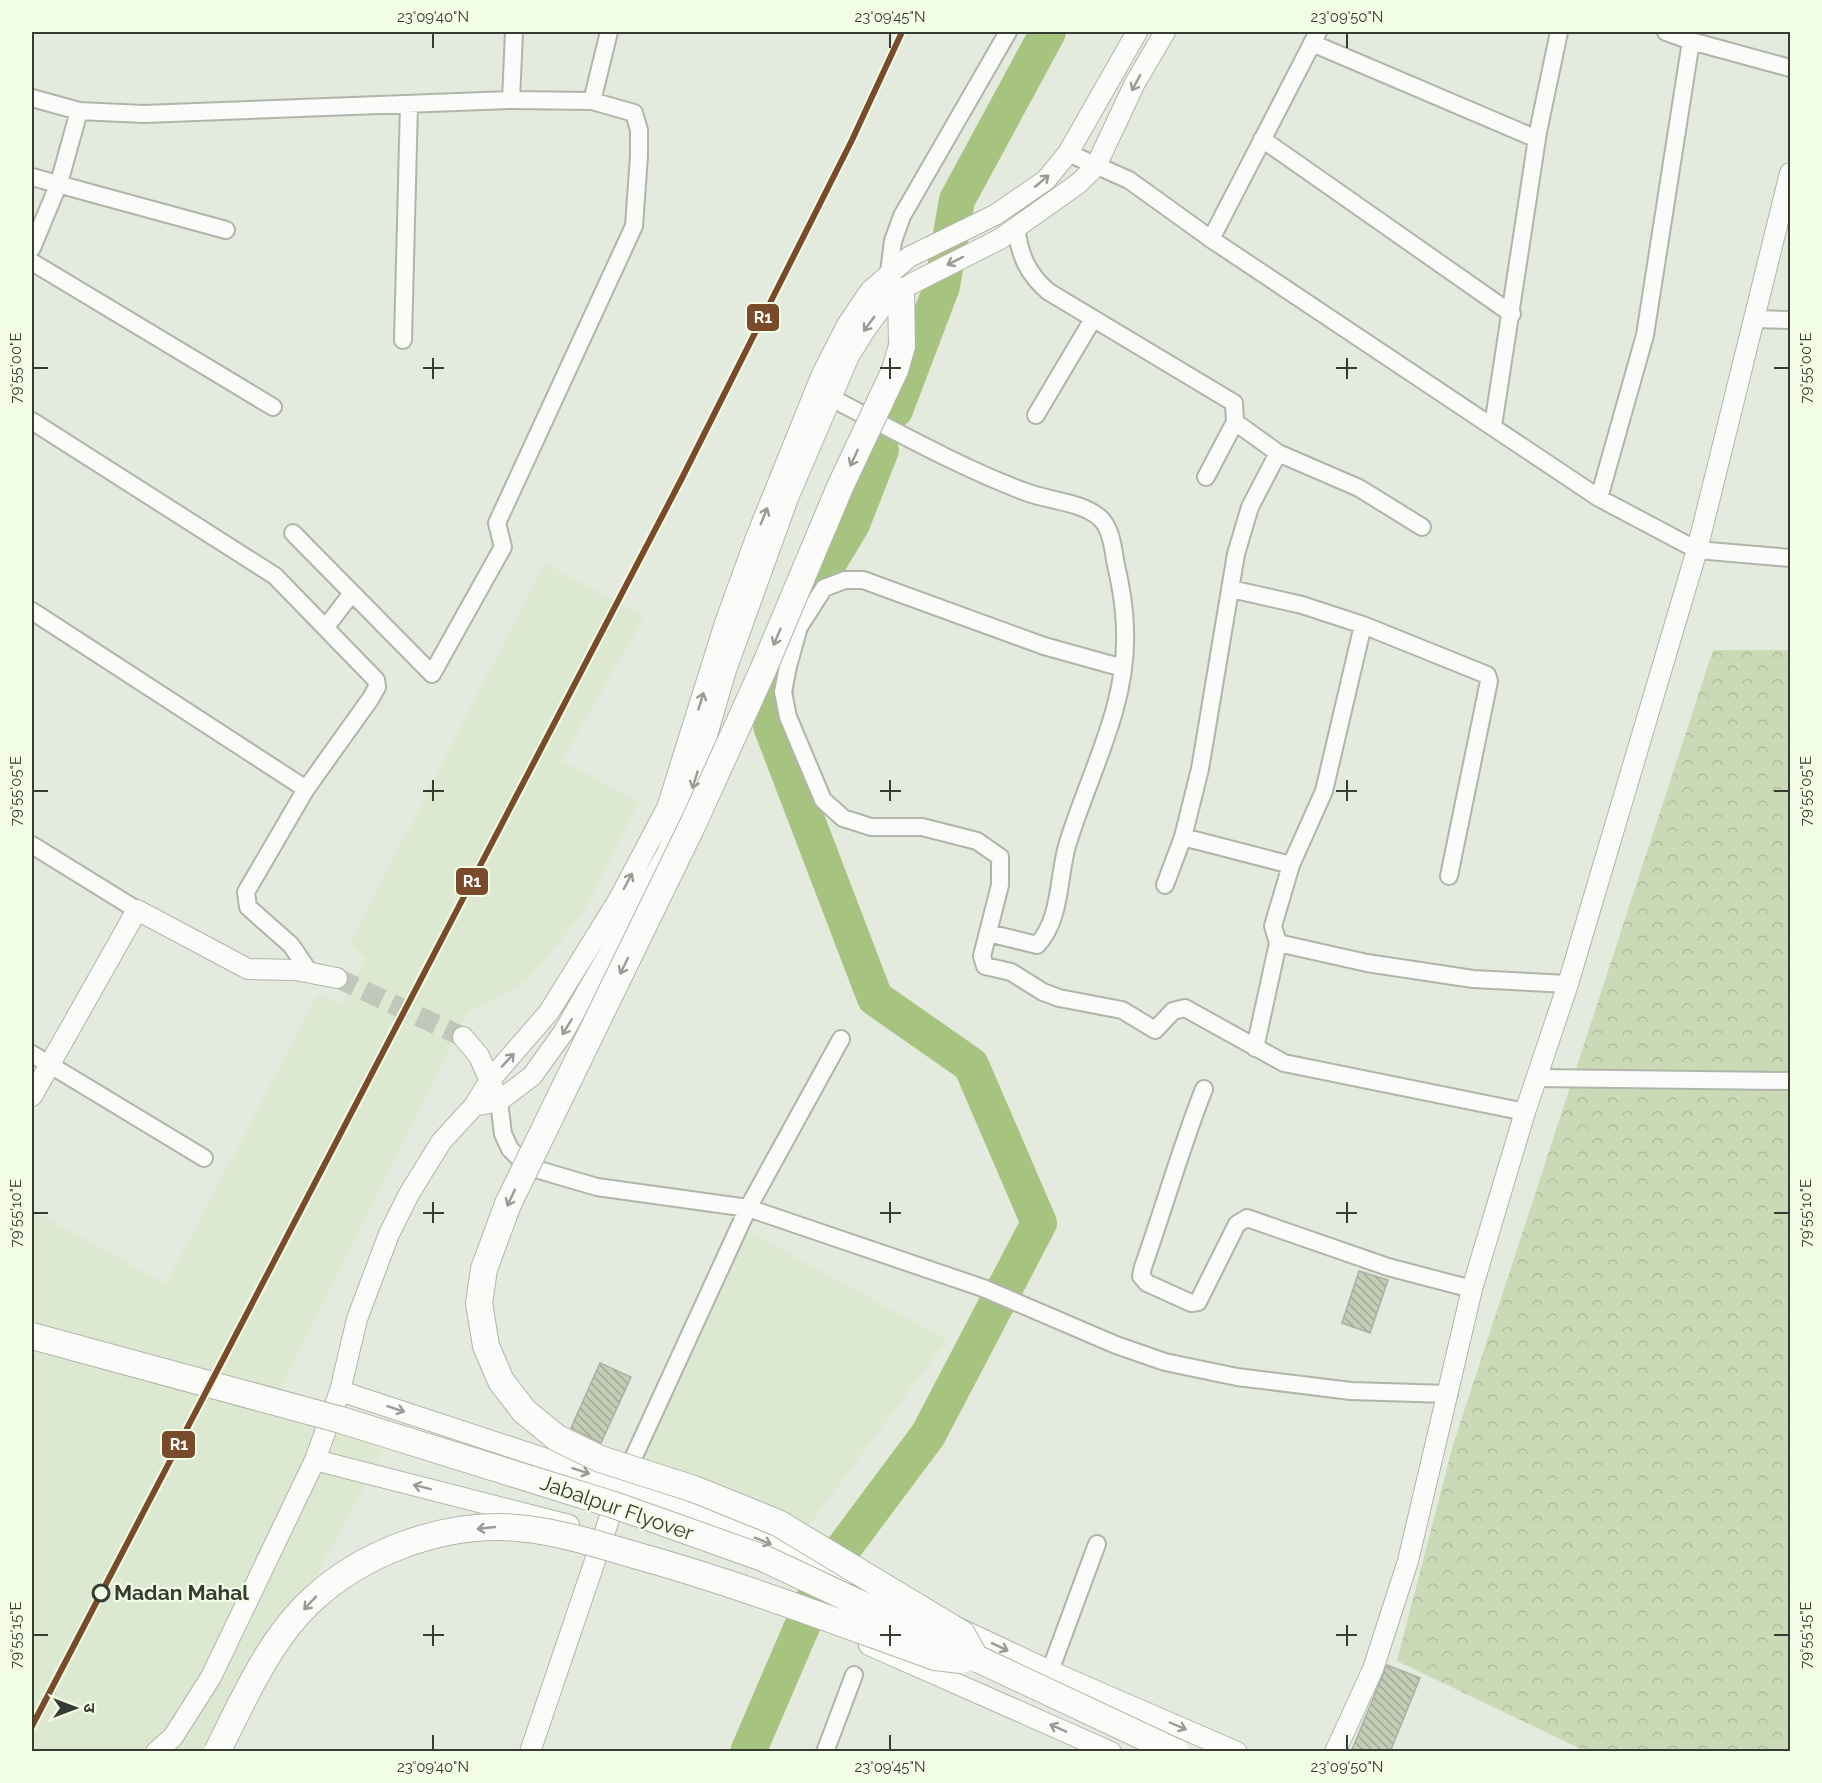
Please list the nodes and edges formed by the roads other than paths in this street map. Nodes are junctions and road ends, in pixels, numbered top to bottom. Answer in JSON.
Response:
{"nodes":[{"id":1,"x":514,"y":32,"type":"edge"},
{"id":2,"x":609,"y":32,"type":"edge"},
{"id":3,"x":1008,"y":32,"type":"edge"},
{"id":4,"x":1137,"y":32,"type":"edge"},
{"id":5,"x":1165,"y":32,"type":"edge"},
{"id":6,"x":1559,"y":32,"type":"edge"},
{"id":7,"x":1666,"y":32,"type":"edge"},
{"id":8,"x":1315,"y":37,"type":"edge"},
{"id":9,"x":1691,"y":42,"type":"junction"},
{"id":10,"x":1791,"y":68,"type":"edge"},
{"id":11,"x":32,"y":98,"type":"edge"},
{"id":12,"x":511,"y":100,"type":"junction"},
{"id":13,"x":592,"y":101,"type":"junction"},
{"id":14,"x":409,"y":104,"type":"junction"},
{"id":15,"x":79,"y":111,"type":"junction"},
{"id":16,"x":1262,"y":139,"type":"junction"},
{"id":17,"x":1537,"y":139,"type":"junction"},
{"id":18,"x":1068,"y":153,"type":"junction"},
{"id":19,"x":1096,"y":166,"type":"junction"},
{"id":20,"x":1791,"y":173,"type":"edge"},
{"id":21,"x":32,"y":177,"type":"edge"},
{"id":22,"x":59,"y":183,"type":"junction"},
{"id":23,"x":1016,"y":228,"type":"junction"},
{"id":24,"x":226,"y":230,"type":"dead end"},
{"id":25,"x":1211,"y":239,"type":"junction"},
{"id":26,"x":32,"y":248,"type":"edge"},
{"id":27,"x":32,"y":262,"type":"edge"},
{"id":28,"x":896,"y":288,"type":"junction"},
{"id":29,"x":1512,"y":314,"type":"junction"},
{"id":30,"x":1093,"y":319,"type":"junction"},
{"id":31,"x":1756,"y":319,"type":"junction"},
{"id":32,"x":1791,"y":320,"type":"edge"},
{"id":33,"x":402,"y":340,"type":"dead end"},
{"id":34,"x":831,"y":398,"type":"junction"},
{"id":35,"x":273,"y":407,"type":"dead end"},
{"id":36,"x":1036,"y":415,"type":"dead end"},
{"id":37,"x":32,"y":421,"type":"edge"},
{"id":38,"x":1235,"y":422,"type":"junction"},
{"id":39,"x":1493,"y":426,"type":"junction"},
{"id":40,"x":1278,"y":453,"type":"junction"},
{"id":41,"x":1206,"y":477,"type":"dead end"},
{"id":42,"x":1599,"y":498,"type":"junction"},
{"id":43,"x":1422,"y":527,"type":"dead end"},
{"id":44,"x":293,"y":533,"type":"dead end"},
{"id":45,"x":1697,"y":550,"type":"junction"},
{"id":46,"x":1791,"y":558,"type":"edge"},
{"id":47,"x":1231,"y":589,"type":"junction"},
{"id":48,"x":352,"y":593,"type":"junction"},
{"id":49,"x":32,"y":611,"type":"edge"},
{"id":50,"x":1363,"y":625,"type":"junction"},
{"id":51,"x":326,"y":627,"type":"junction"},
{"id":52,"x":1123,"y":668,"type":"junction"},
{"id":53,"x":306,"y":789,"type":"junction"},
{"id":54,"x":1183,"y":837,"type":"junction"},
{"id":55,"x":32,"y":845,"type":"edge"},
{"id":56,"x":1291,"y":866,"type":"junction"},
{"id":57,"x":1449,"y":876,"type":"dead end"},
{"id":58,"x":1165,"y":885,"type":"dead end"},
{"id":59,"x":137,"y":910,"type":"junction"},
{"id":60,"x":988,"y":933,"type":"junction"},
{"id":61,"x":1278,"y":943,"type":"junction"},
{"id":62,"x":310,"y":973,"type":"junction"},
{"id":63,"x":337,"y":978,"type":"tunnel mouth"},
{"id":64,"x":1568,"y":984,"type":"junction"},
{"id":65,"x":463,"y":1037,"type":"tunnel mouth"},
{"id":66,"x":841,"y":1039,"type":"dead end"},
{"id":67,"x":1255,"y":1048,"type":"junction"},
{"id":68,"x":40,"y":1059,"type":"edge"},
{"id":69,"x":1536,"y":1078,"type":"junction"},
{"id":70,"x":490,"y":1080,"type":"junction"},
{"id":71,"x":1791,"y":1081,"type":"edge"},
{"id":72,"x":1204,"y":1089,"type":"dead end"},
{"id":73,"x":32,"y":1096,"type":"edge"},
{"id":74,"x":499,"y":1101,"type":"junction"},
{"id":75,"x":474,"y":1106,"type":"junction"},
{"id":76,"x":1525,"y":1112,"type":"junction"},
{"id":77,"x":204,"y":1158,"type":"dead end"},
{"id":78,"x":748,"y":1208,"type":"junction"},
{"id":79,"x":1472,"y":1289,"type":"junction"},
{"id":80,"x":32,"y":1336,"type":"edge"},
{"id":81,"x":340,"y":1391,"type":"junction"},
{"id":82,"x":1449,"y":1394,"type":"junction"},
{"id":83,"x":315,"y":1460,"type":"junction"},
{"id":84,"x":621,"y":1485,"type":"junction"},
{"id":85,"x":603,"y":1534,"type":"junction"},
{"id":86,"x":1097,"y":1544,"type":"dead end"},
{"id":87,"x":981,"y":1661,"type":"junction"},
{"id":88,"x":1050,"y":1671,"type":"junction"},
{"id":89,"x":854,"y":1674,"type":"dead end"},
{"id":90,"x":156,"y":1752,"type":"edge"},
{"id":91,"x":217,"y":1752,"type":"edge"},
{"id":92,"x":530,"y":1752,"type":"edge"},
{"id":93,"x":825,"y":1752,"type":"edge"},
{"id":94,"x":1111,"y":1752,"type":"edge"},
{"id":95,"x":1176,"y":1752,"type":"edge"},
{"id":96,"x":1237,"y":1752,"type":"edge"},
{"id":97,"x":1335,"y":1752,"type":"edge"}],
"edges":[{"from":1,"to":12,"type":"street"},
{"from":2,"to":13,"type":"street"},
{"from":3,"to":28,"type":"street"},
{"from":4,"to":18,"type":"street"},
{"from":5,"to":19,"type":"street","one_way":true},
{"from":6,"to":17,"type":"street"},
{"from":7,"to":9,"type":"street"},
{"from":8,"to":16,"type":"street"},
{"from":8,"to":17,"type":"street"},
{"from":9,"to":10,"type":"street"},
{"from":9,"to":42,"type":"street"},
{"from":11,"to":15,"type":"street"},
{"from":12,"to":13,"type":"street"},
{"from":12,"to":14,"type":"street"},
{"from":13,"to":48,"type":"street"},
{"from":14,"to":15,"type":"street"},
{"from":14,"to":33,"type":"street"},
{"from":15,"to":22,"type":"street"},
{"from":16,"to":25,"type":"street"},
{"from":16,"to":29,"type":"street"},
{"from":17,"to":29,"type":"street"},
{"from":18,"to":19,"type":"street"},
{"from":28,"to":18,"type":"street","one_way":true},
{"from":19,"to":23,"type":"street"},
{"from":19,"to":25,"type":"street"},
{"from":20,"to":31,"type":"street"},
{"from":21,"to":22,"type":"street"},
{"from":22,"to":24,"type":"street"},
{"from":22,"to":26,"type":"street"},
{"from":23,"to":28,"type":"street","one_way":true},
{"from":23,"to":30,"type":"street"},
{"from":25,"to":39,"type":"street"},
{"from":27,"to":35,"type":"street"},
{"from":28,"to":34,"type":"street","one_way":true},
{"from":70,"to":28,"type":"street","one_way":true},
{"from":28,"to":87,"type":"main road","one_way":true,"bridge":true},
{"from":29,"to":39,"type":"street"},
{"from":30,"to":36,"type":"street"},
{"from":30,"to":38,"type":"street"},
{"from":31,"to":32,"type":"street"},
{"from":31,"to":45,"type":"street"},
{"from":34,"to":52,"type":"street"},
{"from":34,"to":74,"type":"street","one_way":true},
{"from":37,"to":51,"type":"street"},
{"from":38,"to":40,"type":"street"},
{"from":38,"to":41,"type":"street"},
{"from":39,"to":42,"type":"street"},
{"from":40,"to":43,"type":"street"},
{"from":40,"to":47,"type":"street"},
{"from":42,"to":45,"type":"street"},
{"from":44,"to":48,"type":"street"},
{"from":45,"to":46,"type":"street"},
{"from":45,"to":64,"type":"street"},
{"from":47,"to":50,"type":"street"},
{"from":47,"to":54,"type":"street"},
{"from":48,"to":51,"type":"street"},
{"from":49,"to":53,"type":"street"},
{"from":50,"to":56,"type":"street"},
{"from":50,"to":57,"type":"street"},
{"from":51,"to":53,"type":"street"},
{"from":52,"to":60,"type":"street"},
{"from":52,"to":60,"type":"street"},
{"from":53,"to":62,"type":"street"},
{"from":54,"to":56,"type":"street"},
{"from":54,"to":58,"type":"street"},
{"from":55,"to":59,"type":"street"},
{"from":56,"to":61,"type":"street"},
{"from":59,"to":62,"type":"street"},
{"from":59,"to":68,"type":"street"},
{"from":60,"to":67,"type":"street"},
{"from":61,"to":64,"type":"street"},
{"from":61,"to":67,"type":"street"},
{"from":62,"to":63,"type":"street"},
{"from":64,"to":69,"type":"street"},
{"from":65,"to":70,"type":"street"},
{"from":66,"to":78,"type":"street"},
{"from":67,"to":76,"type":"street"},
{"from":68,"to":73,"type":"street"},
{"from":68,"to":77,"type":"street"},
{"from":69,"to":71,"type":"street"},
{"from":69,"to":76,"type":"street"},
{"from":70,"to":74,"type":"street"},
{"from":70,"to":75,"type":"street"},
{"from":72,"to":79,"type":"street"},
{"from":74,"to":75,"type":"street"},
{"from":74,"to":78,"type":"street"},
{"from":75,"to":81,"type":"street"},
{"from":76,"to":79,"type":"street"},
{"from":78,"to":82,"type":"street"},
{"from":78,"to":84,"type":"street"},
{"from":79,"to":82,"type":"street"},
{"from":80,"to":87,"type":"main road","name":"Jabalpur Flyover","bridge":true},
{"from":81,"to":83,"type":"street"},
{"from":81,"to":84,"type":"street","one_way":true},
{"from":82,"to":97,"type":"street"},
{"from":85,"to":83,"type":"street","one_way":true},
{"from":83,"to":90,"type":"street"},
{"from":84,"to":85,"type":"street"},
{"from":84,"to":88,"type":"street","one_way":true},
{"from":85,"to":92,"type":"street"},
{"from":94,"to":85,"type":"street","one_way":true},
{"from":86,"to":88,"type":"street"},
{"from":87,"to":91,"type":"main road","one_way":true,"bridge":true},
{"from":87,"to":95,"type":"main road","name":"Jabalpur Flyover","bridge":true},
{"from":88,"to":96,"type":"street","one_way":true},
{"from":89,"to":93,"type":"street"}]}
